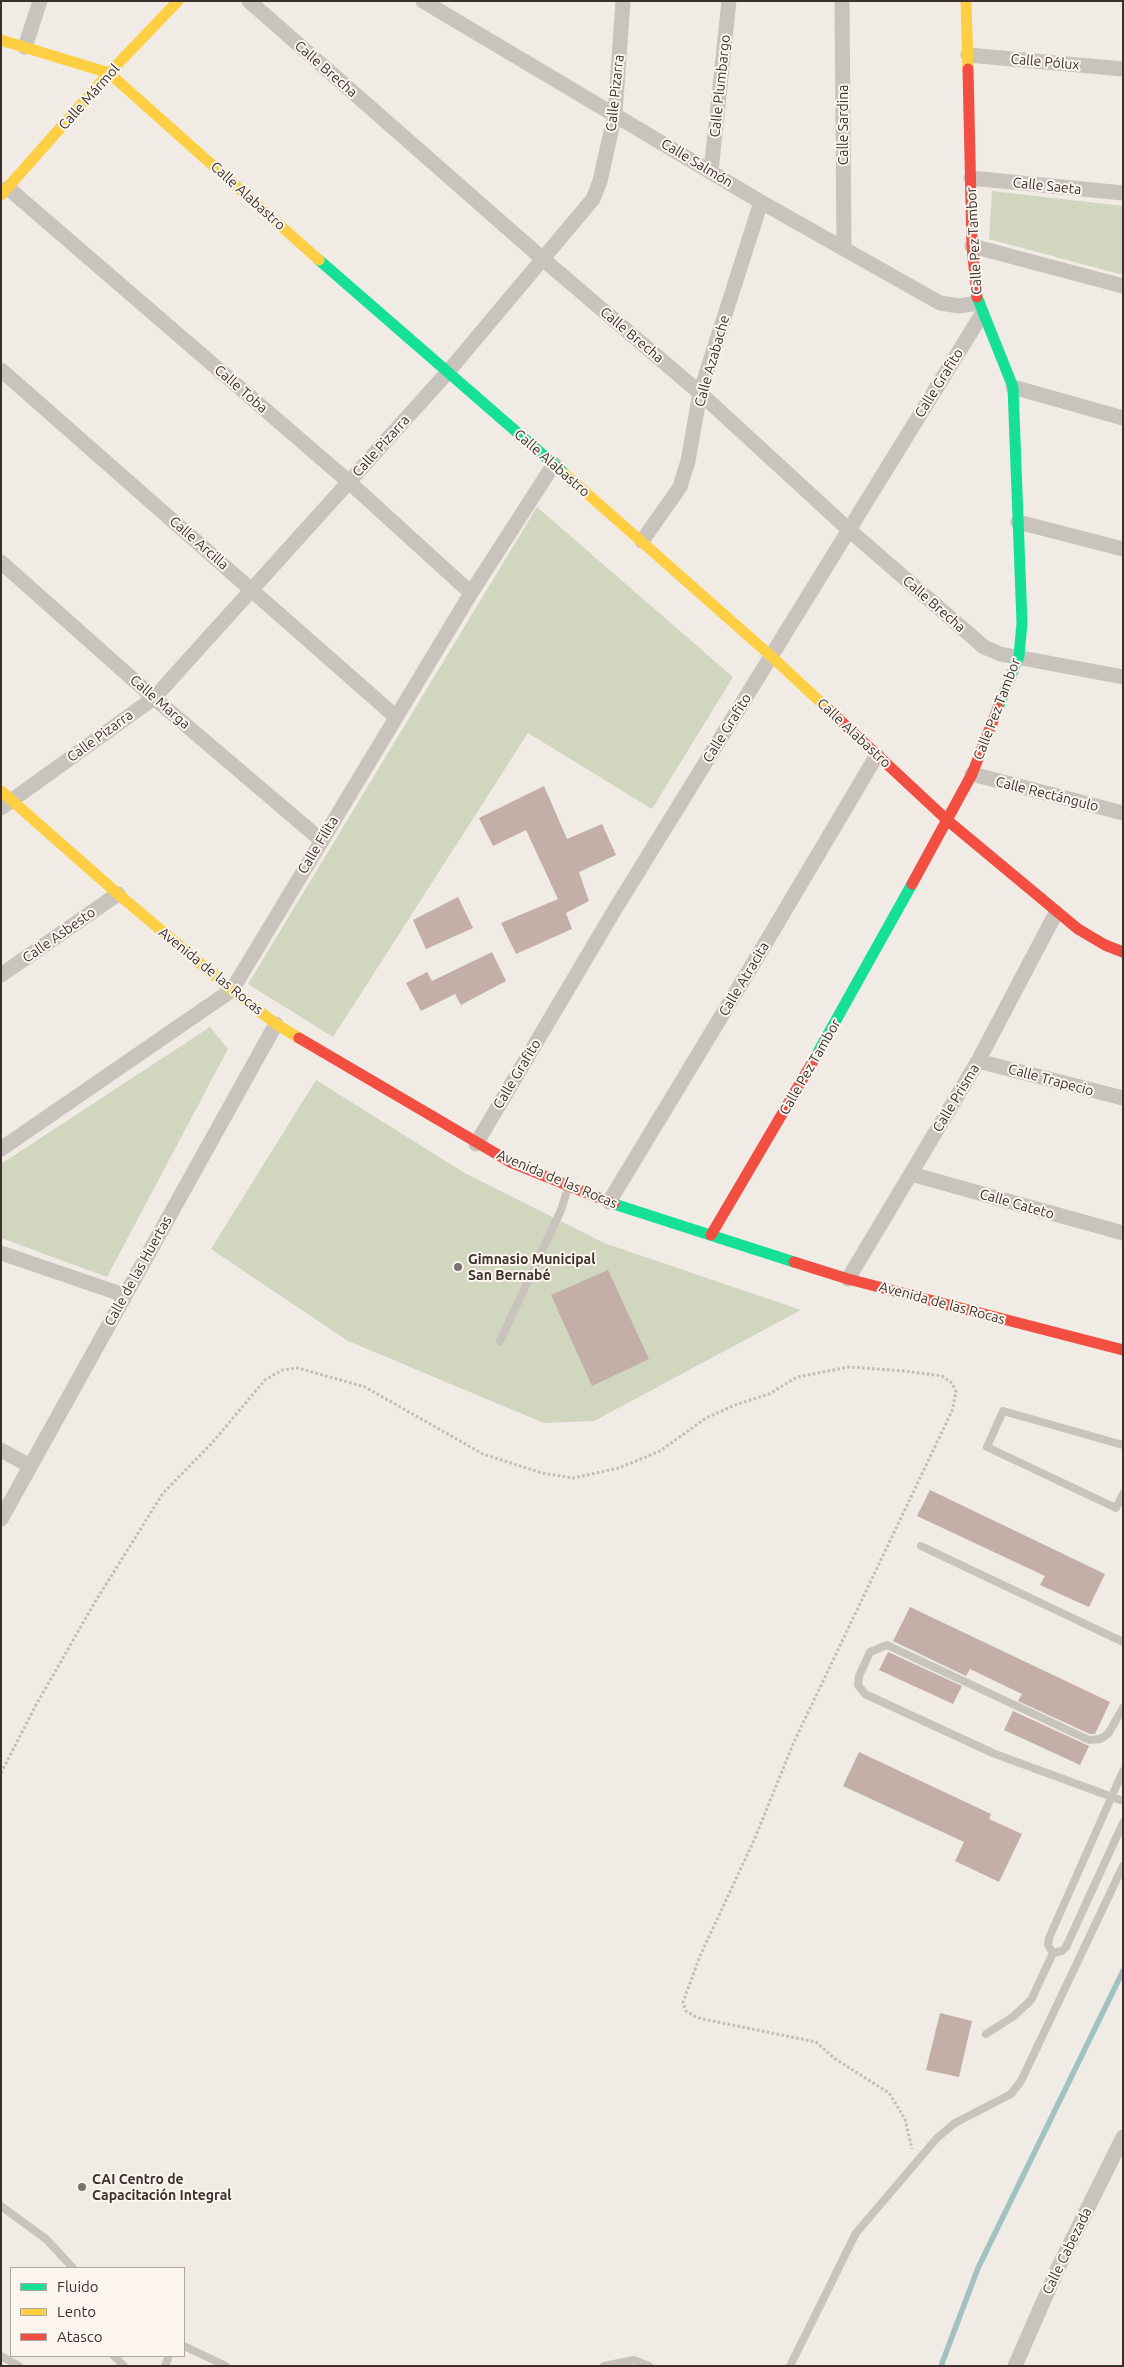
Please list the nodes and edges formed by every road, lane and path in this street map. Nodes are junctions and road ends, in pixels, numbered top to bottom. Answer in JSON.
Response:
{"nodes":[{"id":1,"x":40,"y":1,"type":"edge"},
{"id":2,"x":178,"y":1,"type":"edge"},
{"id":3,"x":249,"y":1,"type":"edge"},
{"id":4,"x":423,"y":1,"type":"edge"},
{"id":5,"x":623,"y":1,"type":"edge"},
{"id":6,"x":729,"y":1,"type":"edge"},
{"id":7,"x":842,"y":1,"type":"edge"},
{"id":8,"x":966,"y":1,"type":"edge"},
{"id":9,"x":1,"y":40,"type":"edge"},
{"id":10,"x":25,"y":47,"type":"junction"},
{"id":11,"x":968,"y":55,"type":"junction"},
{"id":12,"x":1123,"y":68,"type":"edge"},
{"id":13,"x":109,"y":73,"type":"junction"},
{"id":14,"x":615,"y":114,"type":"junction"},
{"id":15,"x":711,"y":171,"type":"junction"},
{"id":16,"x":971,"y":178,"type":"junction"},
{"id":17,"x":5,"y":191,"type":"edge"},
{"id":18,"x":1123,"y":193,"type":"edge"},
{"id":19,"x":761,"y":202,"type":"junction"},
{"id":20,"x":972,"y":246,"type":"junction"},
{"id":21,"x":844,"y":249,"type":"junction"},
{"id":22,"x":544,"y":260,"type":"junction"},
{"id":23,"x":1123,"y":286,"type":"edge"},
{"id":24,"x":980,"y":308,"type":"junction"},
{"id":25,"x":1,"y":370,"type":"edge"},
{"id":26,"x":447,"y":373,"type":"junction"},
{"id":27,"x":1013,"y":387,"type":"junction"},
{"id":28,"x":700,"y":393,"type":"junction"},
{"id":29,"x":1123,"y":418,"type":"edge"},
{"id":30,"x":554,"y":464,"type":"junction"},
{"id":31,"x":349,"y":482,"type":"junction"},
{"id":32,"x":1018,"y":522,"type":"junction"},
{"id":33,"x":848,"y":529,"type":"junction"},
{"id":34,"x":642,"y":540,"type":"junction"},
{"id":35,"x":1123,"y":549,"type":"edge"},
{"id":36,"x":1,"y":562,"type":"edge"},
{"id":37,"x":253,"y":590,"type":"junction"},
{"id":38,"x":471,"y":593,"type":"junction"},
{"id":39,"x":771,"y":656,"type":"junction"},
{"id":40,"x":1019,"y":656,"type":"junction"},
{"id":41,"x":1123,"y":677,"type":"edge"},
{"id":42,"x":154,"y":698,"type":"junction"},
{"id":43,"x":396,"y":717,"type":"junction"},
{"id":44,"x":877,"y":755,"type":"junction"},
{"id":45,"x":972,"y":774,"type":"junction"},
{"id":46,"x":1,"y":791,"type":"edge"},
{"id":47,"x":7,"y":804,"type":"edge"},
{"id":48,"x":1123,"y":813,"type":"edge"},
{"id":49,"x":947,"y":820,"type":"junction"},
{"id":50,"x":321,"y":840,"type":"junction"},
{"id":51,"x":118,"y":894,"type":"junction"},
{"id":52,"x":1056,"y":913,"type":"junction"},
{"id":53,"x":1123,"y":952,"type":"edge"},
{"id":54,"x":1,"y":975,"type":"edge"},
{"id":55,"x":232,"y":990,"type":"junction"},
{"id":56,"x":276,"y":1024,"type":"junction"},
{"id":57,"x":978,"y":1061,"type":"junction"},
{"id":58,"x":1123,"y":1098,"type":"edge"},
{"id":59,"x":476,"y":1144,"type":"junction"},
{"id":60,"x":1,"y":1149,"type":"edge"},
{"id":61,"x":911,"y":1174,"type":"junction"},
{"id":62,"x":568,"y":1186,"type":"junction"},
{"id":63,"x":609,"y":1202,"type":"junction"},
{"id":64,"x":1123,"y":1233,"type":"edge"},
{"id":65,"x":711,"y":1235,"type":"junction"},
{"id":66,"x":1,"y":1253,"type":"edge"},
{"id":67,"x":848,"y":1278,"type":"junction"},
{"id":68,"x":124,"y":1295,"type":"junction"},
{"id":69,"x":500,"y":1341,"type":"dead end"},
{"id":70,"x":1123,"y":1350,"type":"edge"},
{"id":71,"x":1123,"y":1445,"type":"edge"},
{"id":72,"x":1,"y":1450,"type":"edge"},
{"id":73,"x":30,"y":1466,"type":"junction"},
{"id":74,"x":1123,"y":1494,"type":"edge"},
{"id":75,"x":1,"y":1519,"type":"edge"},
{"id":76,"x":921,"y":1546,"type":"dead end"},
{"id":77,"x":1123,"y":1642,"type":"edge"},
{"id":78,"x":1123,"y":1708,"type":"edge"},
{"id":79,"x":1123,"y":1772,"type":"edge"},
{"id":80,"x":1,"y":1773,"type":"edge"},
{"id":81,"x":1112,"y":1796,"type":"junction"},
{"id":82,"x":1123,"y":1801,"type":"edge"},
{"id":83,"x":1123,"y":1823,"type":"edge"},
{"id":84,"x":1123,"y":1866,"type":"edge"},
{"id":85,"x":1053,"y":1953,"type":"junction"},
{"id":86,"x":986,"y":2034,"type":"dead end"},
{"id":87,"x":1123,"y":2137,"type":"edge"},
{"id":88,"x":914,"y":2165,"type":"junction"},
{"id":89,"x":1,"y":2206,"type":"edge"},
{"id":90,"x":71,"y":2267,"type":"edge"},
{"id":91,"x":185,"y":2346,"type":"edge"},
{"id":92,"x":1,"y":2356,"type":"edge"},
{"id":93,"x":115,"y":2357,"type":"edge"},
{"id":94,"x":19,"y":2366,"type":"edge"},
{"id":95,"x":124,"y":2366,"type":"edge"},
{"id":96,"x":226,"y":2366,"type":"edge"},
{"id":97,"x":604,"y":2366,"type":"edge"},
{"id":98,"x":649,"y":2366,"type":"edge"},
{"id":99,"x":790,"y":2366,"type":"edge"},
{"id":100,"x":1015,"y":2366,"type":"edge"}],
"edges":[{"from":1,"to":10,"type":"street"},
{"from":2,"to":13,"type":"street","name":"Calle Mármol"},
{"from":3,"to":22,"type":"street","name":"Calle Brecha"},
{"from":4,"to":14,"type":"street","name":"Calle Salmón"},
{"from":5,"to":14,"type":"street","name":"Calle Pizarra"},
{"from":6,"to":15,"type":"street","name":"Calle Plumbargo"},
{"from":7,"to":21,"type":"street","name":"Calle Sardina"},
{"from":8,"to":11,"type":"street","name":"Calle Pez Tambor"},
{"from":9,"to":10,"type":"street","name":"Calle Alabastro"},
{"from":10,"to":13,"type":"street","name":"Calle Alabastro"},
{"from":11,"to":12,"type":"street","name":"Calle Pólux"},
{"from":11,"to":16,"type":"street","name":"Calle Pez Tambor"},
{"from":13,"to":17,"type":"street","name":"Calle Mármol"},
{"from":13,"to":26,"type":"street","name":"Calle Alabastro"},
{"from":14,"to":15,"type":"street","name":"Calle Salmón"},
{"from":14,"to":22,"type":"street","name":"Calle Pizarra"},
{"from":15,"to":19,"type":"street","name":"Calle Salmón"},
{"from":16,"to":18,"type":"street","name":"Calle Saeta"},
{"from":16,"to":20,"type":"street","name":"Calle Pez Tambor"},
{"from":17,"to":31,"type":"street","name":"Calle Toba"},
{"from":19,"to":21,"type":"street","name":"Calle Salmón"},
{"from":19,"to":28,"type":"street","name":"Calle Azabache"},
{"from":20,"to":23,"type":"street"},
{"from":20,"to":24,"type":"street","name":"Calle Pez Tambor"},
{"from":21,"to":24,"type":"street","name":"Calle Salmón"},
{"from":22,"to":26,"type":"street","name":"Calle Pizarra"},
{"from":22,"to":28,"type":"street","name":"Calle Brecha"},
{"from":24,"to":27,"type":"street","name":"Calle Pez Tambor"},
{"from":24,"to":33,"type":"street","name":"Calle Grafito"},
{"from":25,"to":37,"type":"street","name":"Calle Arcilla"},
{"from":26,"to":30,"type":"street","name":"Calle Alabastro"},
{"from":26,"to":31,"type":"street","name":"Calle Pizarra"},
{"from":27,"to":29,"type":"street"},
{"from":27,"to":32,"type":"street","name":"Calle Pez Tambor"},
{"from":28,"to":33,"type":"street","name":"Calle Brecha"},
{"from":28,"to":34,"type":"street","name":"Calle Azabache"},
{"from":30,"to":34,"type":"street","name":"Calle Alabastro"},
{"from":30,"to":38,"type":"street","name":"Calle Filita"},
{"from":31,"to":37,"type":"street","name":"Calle Pizarra"},
{"from":31,"to":38,"type":"street","name":"Calle Toba"},
{"from":32,"to":35,"type":"street"},
{"from":32,"to":40,"type":"street","name":"Calle Pez Tambor"},
{"from":33,"to":39,"type":"street","name":"Calle Grafito"},
{"from":33,"to":40,"type":"street","name":"Calle Brecha"},
{"from":34,"to":39,"type":"street","name":"Calle Alabastro"},
{"from":36,"to":42,"type":"street","name":"Calle Marga"},
{"from":37,"to":42,"type":"street","name":"Calle Pizarra"},
{"from":37,"to":43,"type":"street","name":"Calle Arcilla"},
{"from":38,"to":43,"type":"street","name":"Calle Filita"},
{"from":39,"to":44,"type":"street","name":"Calle Alabastro"},
{"from":39,"to":59,"type":"street","name":"Calle Grafito"},
{"from":40,"to":41,"type":"street","name":"Calle Brecha"},
{"from":40,"to":45,"type":"street","name":"Calle Pez Tambor"},
{"from":42,"to":47,"type":"street","name":"Calle Pizarra"},
{"from":42,"to":50,"type":"street","name":"Calle Marga"},
{"from":43,"to":50,"type":"street","name":"Calle Filita"},
{"from":44,"to":49,"type":"street","name":"Calle Alabastro"},
{"from":44,"to":63,"type":"street","name":"Calle Atracita"},
{"from":45,"to":48,"type":"street","name":"Calle Rectángulo"},
{"from":45,"to":49,"type":"street","name":"Calle Pez Tambor"},
{"from":46,"to":47,"type":"street","name":"Avenida de las Rocas"},
{"from":47,"to":51,"type":"street","name":"Avenida de las Rocas"},
{"from":49,"to":52,"type":"street","name":"Calle Alabastro"},
{"from":49,"to":65,"type":"street","name":"Calle Pez Tambor"},
{"from":50,"to":55,"type":"street","name":"Calle Filita"},
{"from":51,"to":54,"type":"street","name":"Calle Asbesto"},
{"from":51,"to":55,"type":"street","name":"Avenida de las Rocas"},
{"from":52,"to":53,"type":"street","name":"Calle Alabastro"},
{"from":52,"to":57,"type":"street","name":"Calle Prisma"},
{"from":55,"to":56,"type":"street","name":"Avenida de las Rocas"},
{"from":55,"to":60,"type":"street","name":"Calle Filita"},
{"from":56,"to":59,"type":"street","name":"Avenida de las Rocas"},
{"from":56,"to":68,"type":"street","name":"Calle de las Huertas"},
{"from":57,"to":58,"type":"street","name":"Calle Trapecio"},
{"from":57,"to":61,"type":"street","name":"Calle Prisma"},
{"from":59,"to":62,"type":"street","name":"Avenida de las Rocas"},
{"from":61,"to":64,"type":"street","name":"Calle Cateto"},
{"from":61,"to":67,"type":"street","name":"Calle Prisma"},
{"from":62,"to":63,"type":"street","name":"Avenida de las Rocas"},
{"from":62,"to":69,"type":"lane"},
{"from":63,"to":65,"type":"street","name":"Avenida de las Rocas"},
{"from":65,"to":67,"type":"street","name":"Avenida de las Rocas"},
{"from":66,"to":68,"type":"street"},
{"from":67,"to":70,"type":"street","name":"Avenida de las Rocas"},
{"from":68,"to":73,"type":"street","name":"Calle de las Huertas"},
{"from":71,"to":74,"type":"lane"},
{"from":72,"to":73,"type":"street"},
{"from":73,"to":75,"type":"street","name":"Calle de las Huertas"},
{"from":76,"to":77,"type":"lane"},
{"from":78,"to":81,"type":"lane"},
{"from":79,"to":81,"type":"lane"},
{"from":80,"to":88,"type":"path"},
{"from":81,"to":82,"type":"lane"},
{"from":81,"to":85,"type":"lane"},
{"from":83,"to":85,"type":"lane"},
{"from":84,"to":88,"type":"lane"},
{"from":85,"to":86,"type":"lane"},
{"from":87,"to":100,"type":"street","name":"Calle Cabezada"},
{"from":88,"to":99,"type":"lane"},
{"from":89,"to":90,"type":"lane"},
{"from":91,"to":96,"type":"lane"},
{"from":92,"to":94,"type":"lane"},
{"from":93,"to":95,"type":"lane"},
{"from":97,"to":98,"type":"lane"}]}
